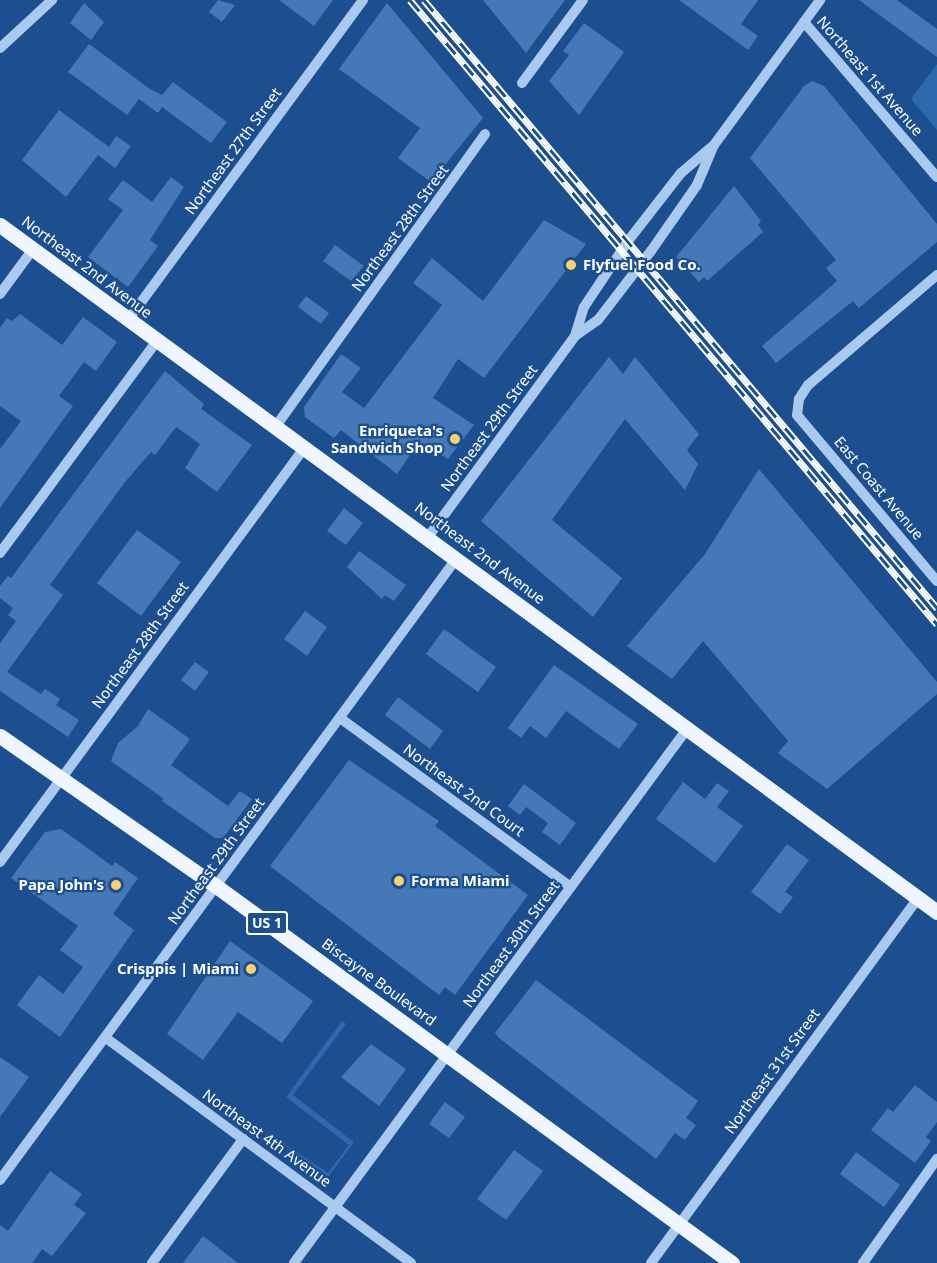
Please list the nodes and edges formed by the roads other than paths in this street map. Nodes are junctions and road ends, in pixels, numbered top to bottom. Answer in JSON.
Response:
{"nodes":[{"id":1,"x":52,"y":0,"type":"edge"},
{"id":2,"x":363,"y":0,"type":"edge"},
{"id":3,"x":583,"y":0,"type":"edge"},
{"id":4,"x":820,"y":0,"type":"edge"},
{"id":5,"x":804,"y":22,"type":"junction"},
{"id":6,"x":0,"y":48,"type":"edge"},
{"id":7,"x":522,"y":83,"type":"dead end"},
{"id":8,"x":485,"y":135,"type":"dead end"},
{"id":9,"x":714,"y":145,"type":"junction"},
{"id":10,"x":937,"y":177,"type":"edge"},
{"id":11,"x":0,"y":225,"type":"edge"},
{"id":12,"x":33,"y":249,"type":"junction"},
{"id":13,"x":937,"y":275,"type":"edge"},
{"id":14,"x":0,"y":294,"type":"edge"},
{"id":15,"x":128,"y":320,"type":"junction"},
{"id":16,"x":575,"y":336,"type":"junction"},
{"id":17,"x":157,"y":341,"type":"junction"},
{"id":18,"x":276,"y":426,"type":"junction"},
{"id":19,"x":305,"y":447,"type":"junction"},
{"id":20,"x":428,"y":537,"type":"junction"},
{"id":21,"x":0,"y":554,"type":"edge"},
{"id":22,"x":456,"y":559,"type":"junction"},
{"id":23,"x":937,"y":581,"type":"edge"},
{"id":24,"x":340,"y":718,"type":"junction"},
{"id":25,"x":687,"y":729,"type":"junction"},
{"id":26,"x":0,"y":736,"type":"edge"},
{"id":27,"x":60,"y":779,"type":"junction"},
{"id":28,"x":0,"y":862,"type":"edge"},
{"id":29,"x":216,"y":886,"type":"junction"},
{"id":30,"x":571,"y":887,"type":"junction"},
{"id":31,"x":918,"y":898,"type":"junction"},
{"id":32,"x":937,"y":912,"type":"edge"},
{"id":33,"x":106,"y":1038,"type":"junction"},
{"id":34,"x":447,"y":1055,"type":"junction"},
{"id":35,"x":243,"y":1139,"type":"junction"},
{"id":36,"x":937,"y":1159,"type":"edge"},
{"id":37,"x":0,"y":1180,"type":"edge"},
{"id":38,"x":335,"y":1207,"type":"junction"},
{"id":39,"x":679,"y":1225,"type":"junction"},
{"id":40,"x":152,"y":1263,"type":"edge"},
{"id":41,"x":294,"y":1263,"type":"edge"},
{"id":42,"x":411,"y":1263,"type":"edge"},
{"id":43,"x":651,"y":1263,"type":"edge"},
{"id":44,"x":732,"y":1263,"type":"edge"},
{"id":45,"x":862,"y":1263,"type":"edge"}],
"edges":[{"from":1,"to":6,"type":"street"},
{"from":2,"to":15,"type":"street","name":"Northeast 27th Street"},
{"from":3,"to":7,"type":"street"},
{"from":4,"to":5,"type":"street","name":"Northeast 29th Street"},
{"from":5,"to":9,"type":"street","name":"Northeast 29th Street"},
{"from":5,"to":10,"type":"street","name":"Northeast 1st Avenue"},
{"from":8,"to":18,"type":"street","name":"Northeast 28th Street"},
{"from":9,"to":16,"type":"street","name":"Northeast 29th Street"},
{"from":9,"to":16,"type":"street","name":"Northeast 29th Street"},
{"from":11,"to":12,"type":"main road","name":"Northeast 2nd Avenue"},
{"from":12,"to":14,"type":"street"},
{"from":12,"to":15,"type":"main road","name":"Northeast 2nd Avenue"},
{"from":13,"to":23,"type":"street","name":"East Coast Avenue"},
{"from":15,"to":17,"type":"main road","name":"Northeast 2nd Avenue"},
{"from":16,"to":20,"type":"street","name":"Northeast 29th Street"},
{"from":17,"to":18,"type":"main road","name":"Northeast 2nd Avenue"},
{"from":17,"to":21,"type":"street"},
{"from":18,"to":19,"type":"main road","name":"Northeast 2nd Avenue"},
{"from":19,"to":20,"type":"main road","name":"Northeast 2nd Avenue"},
{"from":19,"to":27,"type":"street","name":"Northeast 28th Street"},
{"from":20,"to":22,"type":"main road","name":"Northeast 2nd Avenue"},
{"from":22,"to":24,"type":"street","name":"Northeast 29th Street"},
{"from":22,"to":25,"type":"main road","name":"Northeast 2nd Avenue"},
{"from":24,"to":29,"type":"street","name":"Northeast 29th Street"},
{"from":24,"to":30,"type":"street","name":"Northeast 2nd Court"},
{"from":25,"to":30,"type":"street","name":"Northeast 30th Street"},
{"from":25,"to":31,"type":"main road","name":"Northeast 2nd Avenue"},
{"from":26,"to":27,"type":"main road","name":"Biscayne Boulevard","number":"US 1"},
{"from":27,"to":28,"type":"street","name":"Northeast 28th Street"},
{"from":27,"to":29,"type":"main road","name":"Biscayne Boulevard","number":"US 1"},
{"from":29,"to":33,"type":"street","name":"Northeast 29th Street"},
{"from":29,"to":34,"type":"main road","name":"Biscayne Boulevard","number":"US 1"},
{"from":30,"to":34,"type":"street","name":"Northeast 30th Street"},
{"from":31,"to":32,"type":"main road","name":"Northeast 2nd Avenue"},
{"from":31,"to":39,"type":"street","name":"Northeast 31st Street"},
{"from":33,"to":35,"type":"street","name":"Northeast 4th Avenue"},
{"from":33,"to":37,"type":"street","name":"Northeast 29th Street"},
{"from":34,"to":38,"type":"street","name":"Northeast 30th Street"},
{"from":34,"to":39,"type":"main road","name":"Biscayne Boulevard","number":"US 1"},
{"from":35,"to":38,"type":"street","name":"Northeast 4th Avenue"},
{"from":35,"to":40,"type":"street"},
{"from":36,"to":45,"type":"street"},
{"from":38,"to":41,"type":"street","name":"Northeast 30th Street"},
{"from":38,"to":42,"type":"street","name":"Northeast 4th Avenue"},
{"from":39,"to":43,"type":"street","name":"Northeast 31st Street"},
{"from":39,"to":44,"type":"main road","name":"Biscayne Boulevard","number":"US 1"}]}
